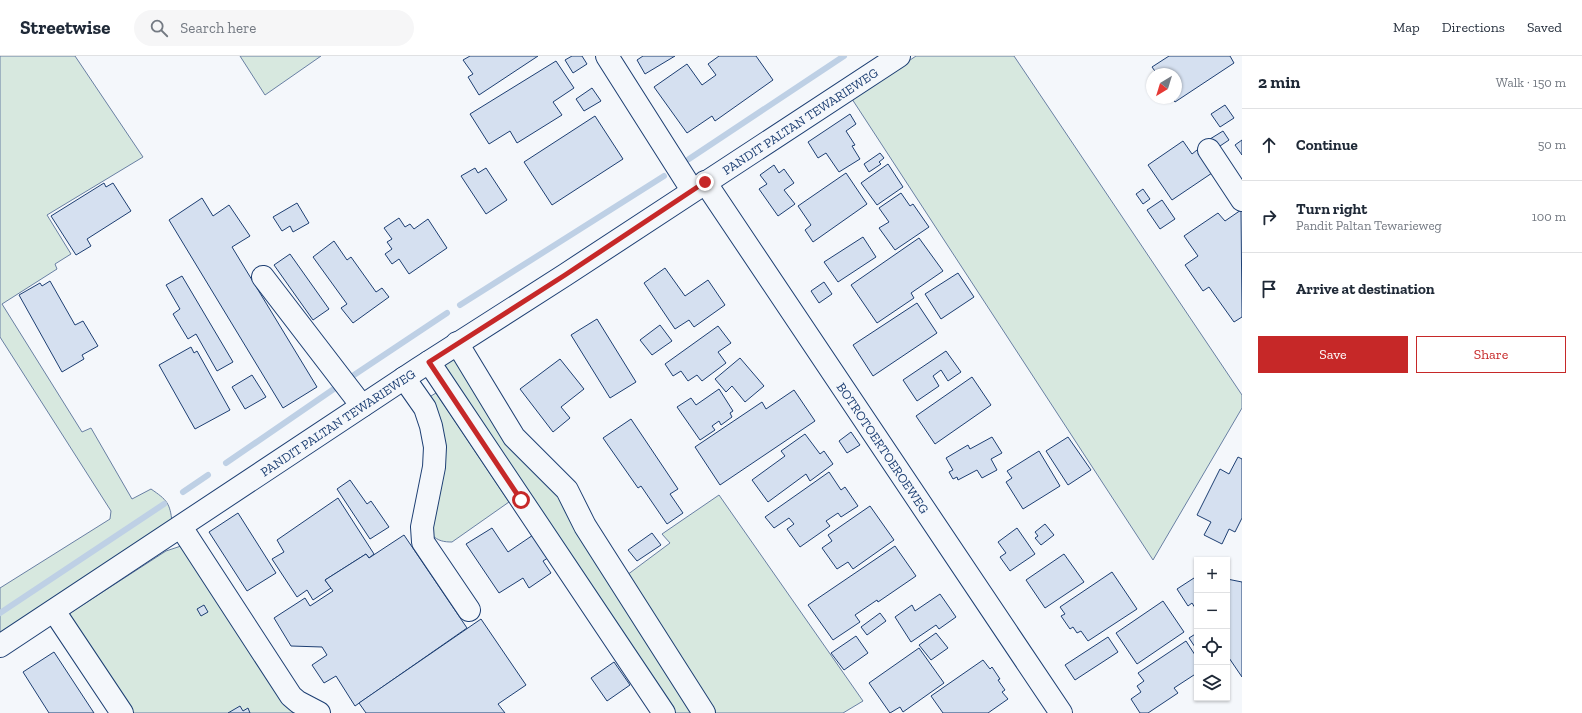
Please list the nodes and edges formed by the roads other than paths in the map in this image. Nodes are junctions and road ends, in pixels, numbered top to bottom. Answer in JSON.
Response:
{"nodes":[{"id":1,"x":607,"y":56,"type":"edge"},
{"id":2,"x":899,"y":56,"type":"edge"},
{"id":3,"x":1209,"y":150,"type":"dead end"},
{"id":4,"x":698,"y":186,"type":"junction"},
{"id":5,"x":1242,"y":200,"type":"edge"},
{"id":6,"x":263,"y":277,"type":"dead end"},
{"id":7,"x":457,"y":343,"type":"junction"},
{"id":8,"x":429,"y":362,"type":"junction"},
{"id":9,"x":404,"y":378,"type":"junction"},
{"id":10,"x":362,"y":406,"type":"junction"},
{"id":11,"x":181,"y":527,"type":"junction"},
{"id":12,"x":469,"y":610,"type":"dead end"},
{"id":13,"x":54,"y":611,"type":"junction"},
{"id":14,"x":0,"y":646,"type":"edge"},
{"id":15,"x":122,"y":713,"type":"edge"},
{"id":16,"x":319,"y":713,"type":"edge"},
{"id":17,"x":664,"y":713,"type":"edge"},
{"id":18,"x":704,"y":713,"type":"edge"},
{"id":19,"x":1061,"y":713,"type":"edge"}],
"edges":[{"from":1,"to":4,"type":"street","name":"BOTROTOERTOEROEWEG"},
{"from":2,"to":4,"type":"street","name":"PANDIT PALTAN TEWARIEWEG"},
{"from":3,"to":5,"type":"street"},
{"from":4,"to":7,"type":"street","name":"PANDIT PALTAN TEWARIEWEG"},
{"from":4,"to":19,"type":"street","name":"BOTROTOERTOEROEWEG"},
{"from":6,"to":10,"type":"street"},
{"from":7,"to":8,"type":"street","name":"PANDIT PALTAN TEWARIEWEG"},
{"from":7,"to":18,"type":"street"},
{"from":8,"to":9,"type":"street","name":"PANDIT PALTAN TEWARIEWEG"},
{"from":8,"to":17,"type":"street"},
{"from":9,"to":10,"type":"street","name":"PANDIT PALTAN TEWARIEWEG"},
{"from":9,"to":12,"type":"street"},
{"from":10,"to":11,"type":"street","name":"PANDIT PALTAN TEWARIEWEG"},
{"from":11,"to":13,"type":"street","name":"PANDIT PALTAN TEWARIEWEG"},
{"from":11,"to":16,"type":"street"},
{"from":13,"to":14,"type":"street","name":"PANDIT PALTAN TEWARIEWEG"},
{"from":13,"to":15,"type":"street"}]}
